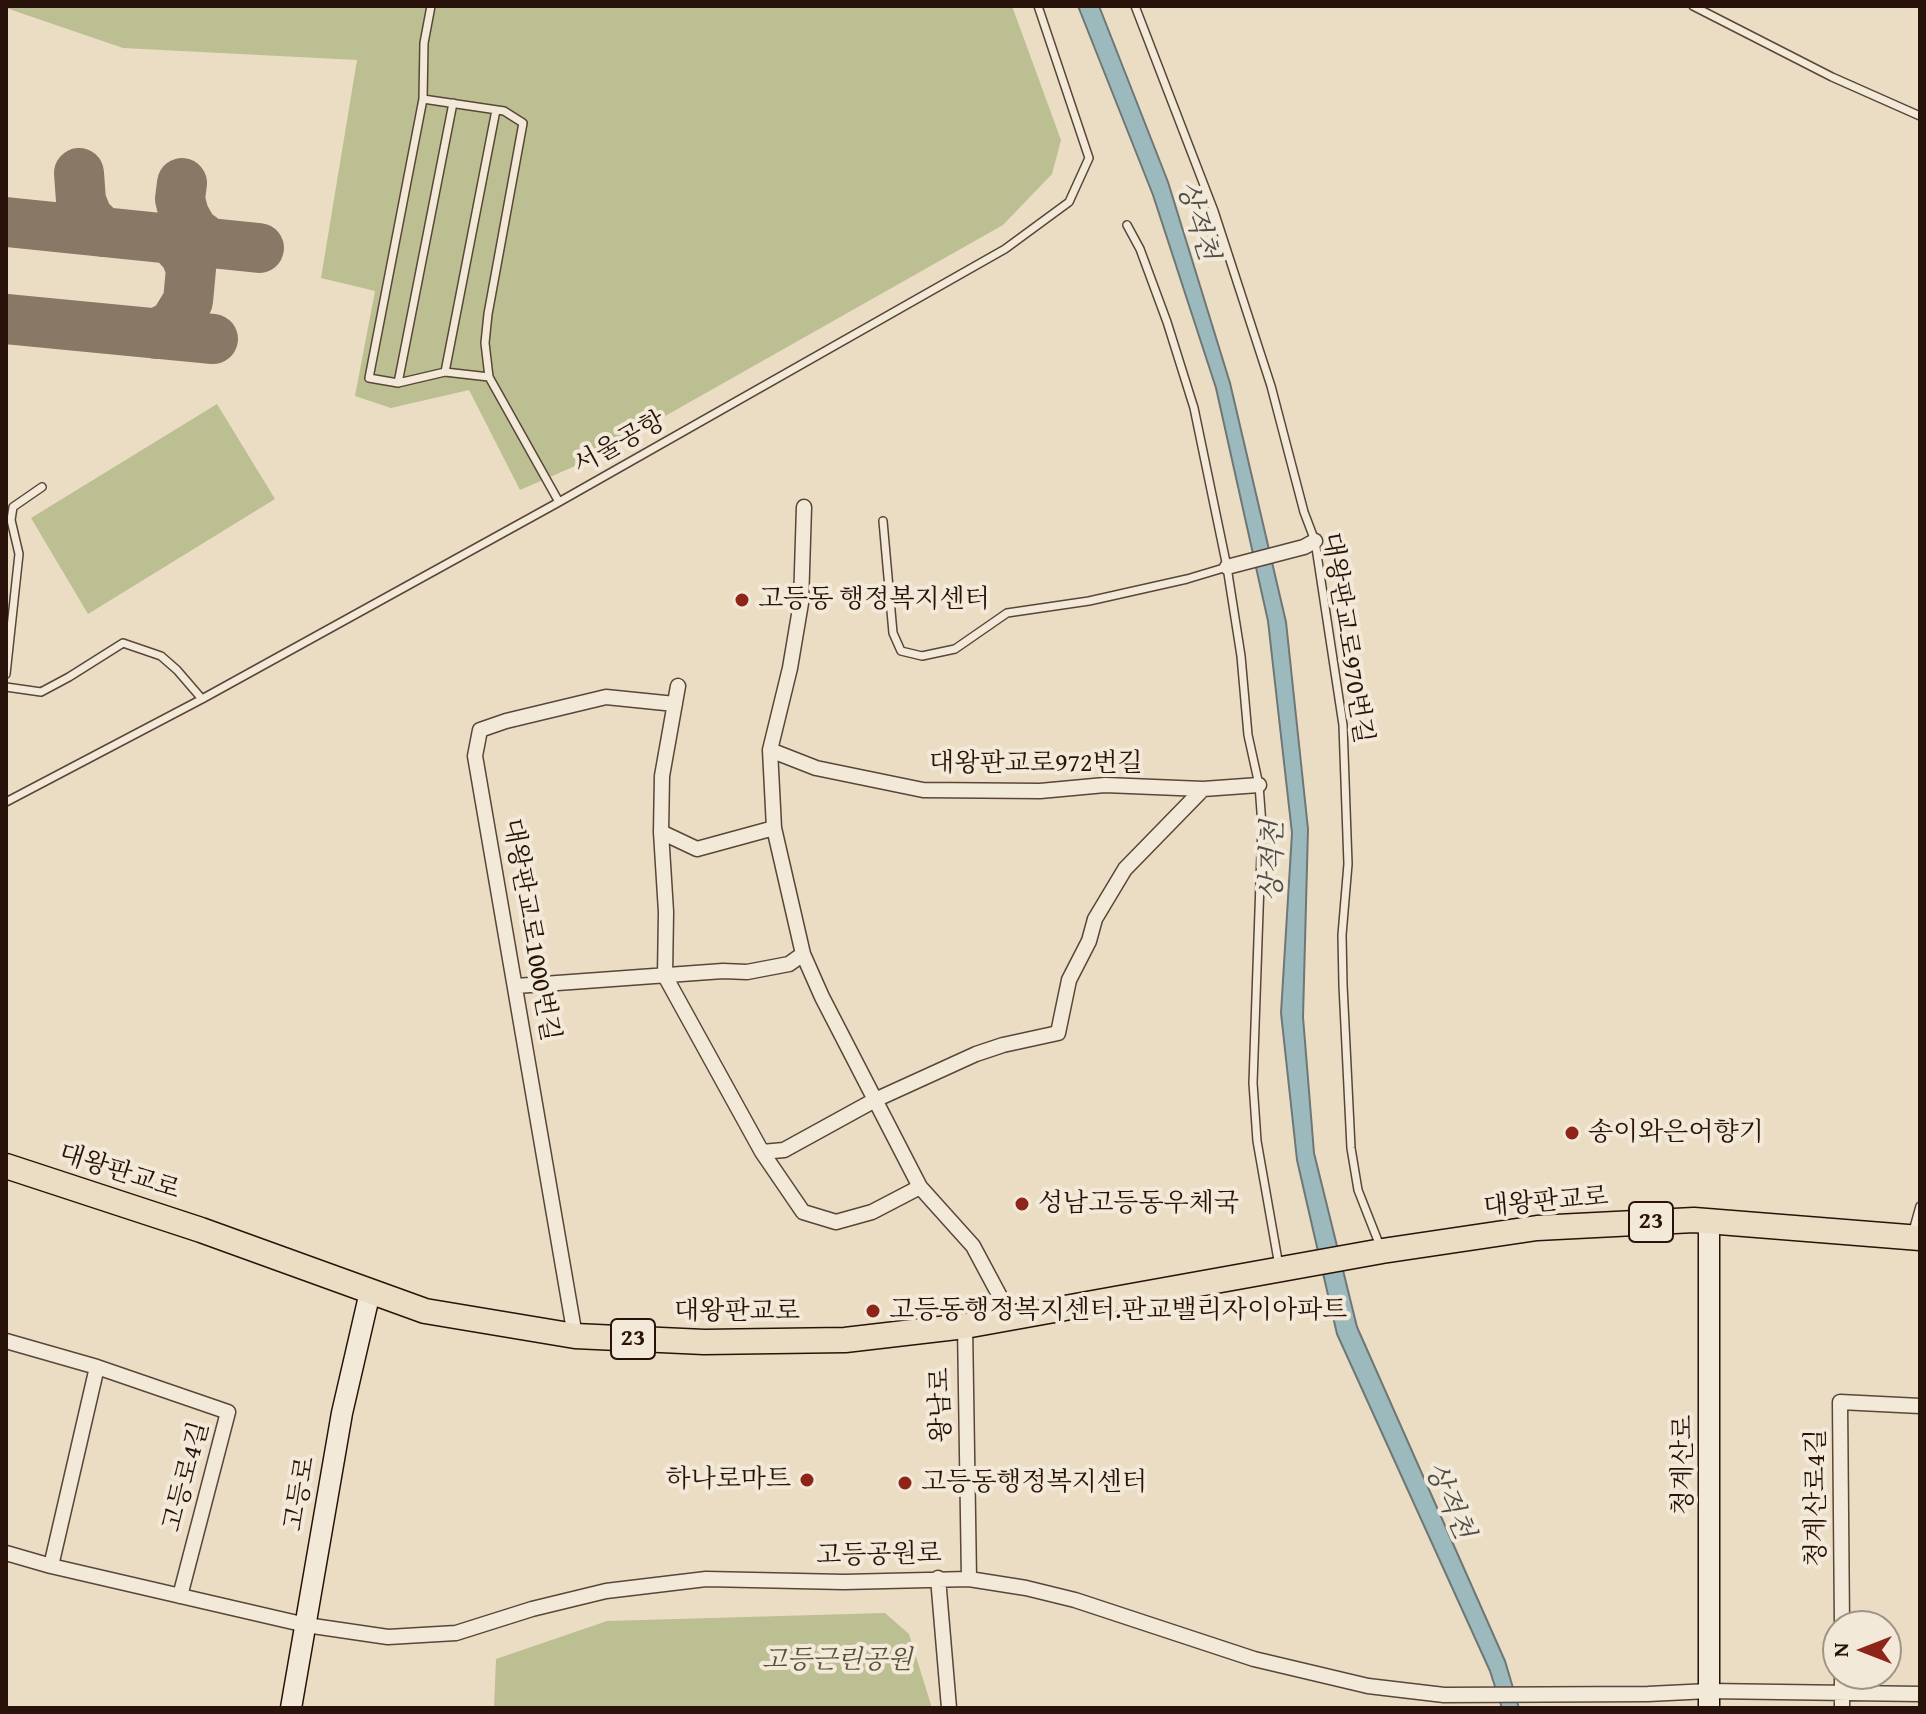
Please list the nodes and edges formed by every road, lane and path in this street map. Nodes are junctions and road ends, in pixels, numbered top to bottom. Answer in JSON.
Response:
{"nodes":[{"id":1,"x":431,"y":6,"type":"edge"},
{"id":2,"x":1038,"y":6,"type":"edge"},
{"id":3,"x":1135,"y":6,"type":"edge"},
{"id":4,"x":1693,"y":6,"type":"edge"},
{"id":5,"x":423,"y":99,"type":"junction"},
{"id":6,"x":453,"y":103,"type":"junction"},
{"id":7,"x":496,"y":110,"type":"junction"},
{"id":8,"x":1920,"y":116,"type":"edge"},
{"id":9,"x":1127,"y":225,"type":"dead end"},
{"id":10,"x":445,"y":372,"type":"junction"},
{"id":11,"x":489,"y":377,"type":"junction"},
{"id":12,"x":398,"y":383,"type":"junction"},
{"id":13,"x":42,"y":487,"type":"dead end"},
{"id":14,"x":559,"y":502,"type":"junction"},
{"id":15,"x":804,"y":507,"type":"dead end"},
{"id":16,"x":883,"y":521,"type":"dead end"},
{"id":17,"x":1310,"y":544,"type":"junction"},
{"id":18,"x":1231,"y":566,"type":"junction"},
{"id":19,"x":6,"y":674,"type":"edge"},
{"id":20,"x":678,"y":686,"type":"dead end"},
{"id":21,"x":6,"y":687,"type":"edge"},
{"id":22,"x":202,"y":699,"type":"junction"},
{"id":23,"x":675,"y":704,"type":"junction"},
{"id":24,"x":770,"y":750,"type":"junction"},
{"id":25,"x":1259,"y":785,"type":"junction"},
{"id":26,"x":1203,"y":789,"type":"junction"},
{"id":27,"x":6,"y":802,"type":"edge"},
{"id":28,"x":774,"y":828,"type":"junction"},
{"id":29,"x":661,"y":832,"type":"junction"},
{"id":30,"x":803,"y":954,"type":"junction"},
{"id":31,"x":665,"y":976,"type":"junction"},
{"id":32,"x":516,"y":986,"type":"junction"},
{"id":33,"x":875,"y":1100,"type":"junction"},
{"id":34,"x":762,"y":1152,"type":"junction"},
{"id":35,"x":6,"y":1166,"type":"edge"},
{"id":36,"x":920,"y":1187,"type":"junction"},
{"id":37,"x":1920,"y":1206,"type":"edge"},
{"id":38,"x":1709,"y":1221,"type":"junction"},
{"id":39,"x":1916,"y":1238,"type":"edge"},
{"id":40,"x":1376,"y":1252,"type":"junction"},
{"id":41,"x":1288,"y":1269,"type":"junction"},
{"id":42,"x":370,"y":1292,"type":"junction"},
{"id":43,"x":1012,"y":1319,"type":"junction"},
{"id":44,"x":965,"y":1326,"type":"junction"},
{"id":45,"x":575,"y":1336,"type":"junction"},
{"id":46,"x":6,"y":1341,"type":"edge"},
{"id":47,"x":97,"y":1367,"type":"junction"},
{"id":48,"x":1920,"y":1406,"type":"edge"},
{"id":49,"x":6,"y":1553,"type":"edge"},
{"id":50,"x":51,"y":1566,"type":"junction"},
{"id":51,"x":938,"y":1578,"type":"junction"},
{"id":52,"x":969,"y":1579,"type":"junction"},
{"id":53,"x":180,"y":1596,"type":"junction"},
{"id":54,"x":1842,"y":1610,"type":"edge"},
{"id":55,"x":306,"y":1625,"type":"junction"},
{"id":56,"x":1920,"y":1694,"type":"edge"},
{"id":57,"x":1709,"y":1700,"type":"edge"},
{"id":58,"x":1842,"y":1700,"type":"edge"},
{"id":59,"x":291,"y":1708,"type":"edge"},
{"id":60,"x":949,"y":1708,"type":"edge"}],
"edges":[{"from":1,"to":5,"type":"lane"},
{"from":2,"to":14,"type":"lane","name":"서울공항"},
{"from":3,"to":17,"type":"lane","name":"대왕판교로970번길"},
{"from":4,"to":8,"type":"lane"},
{"from":5,"to":6,"type":"lane"},
{"from":5,"to":12,"type":"lane"},
{"from":6,"to":7,"type":"lane"},
{"from":6,"to":12,"type":"lane"},
{"from":7,"to":10,"type":"lane"},
{"from":7,"to":11,"type":"lane"},
{"from":9,"to":18,"type":"lane"},
{"from":10,"to":11,"type":"lane"},
{"from":10,"to":12,"type":"lane"},
{"from":11,"to":14,"type":"lane"},
{"from":13,"to":19,"type":"lane"},
{"from":14,"to":22,"type":"lane","name":"서울공항"},
{"from":15,"to":24,"type":"street"},
{"from":16,"to":18,"type":"lane"},
{"from":17,"to":18,"type":"street"},
{"from":17,"to":40,"type":"lane","name":"대왕판교로970번길"},
{"from":18,"to":25,"type":"lane"},
{"from":20,"to":23,"type":"street"},
{"from":21,"to":22,"type":"lane"},
{"from":22,"to":27,"type":"lane","name":"서울공항"},
{"from":23,"to":29,"type":"street"},
{"from":23,"to":32,"type":"street","name":"대왕판교로1000번길"},
{"from":24,"to":26,"type":"street","name":"대왕판교로972번길"},
{"from":24,"to":28,"type":"street"},
{"from":25,"to":26,"type":"street","name":"대왕판교로972번길"},
{"from":25,"to":41,"type":"lane"},
{"from":26,"to":33,"type":"street"},
{"from":28,"to":29,"type":"street"},
{"from":28,"to":30,"type":"street"},
{"from":29,"to":31,"type":"street"},
{"from":30,"to":31,"type":"street"},
{"from":30,"to":33,"type":"street"},
{"from":31,"to":32,"type":"street"},
{"from":31,"to":34,"type":"street"},
{"from":32,"to":45,"type":"street","name":"대왕판교로1000번길"},
{"from":33,"to":34,"type":"street"},
{"from":33,"to":36,"type":"street"},
{"from":34,"to":36,"type":"street"},
{"from":35,"to":42,"type":"main road","name":"대왕판교로","number":"23"},
{"from":36,"to":43,"type":"street"},
{"from":37,"to":39,"type":"lane"},
{"from":38,"to":39,"type":"main road","name":"대왕판교로","number":"23"},
{"from":38,"to":40,"type":"main road","name":"대왕판교로","number":"23"},
{"from":38,"to":57,"type":"main road","name":"청계산로"},
{"from":40,"to":41,"type":"main road","number":"23"},
{"from":41,"to":43,"type":"main road","name":"대왕판교로","number":"23"},
{"from":42,"to":45,"type":"main road","name":"대왕판교로","number":"23"},
{"from":42,"to":55,"type":"main road","name":"고등로"},
{"from":43,"to":44,"type":"main road","name":"대왕판교로","number":"23"},
{"from":44,"to":45,"type":"main road","name":"대왕판교로","number":"23"},
{"from":44,"to":52,"type":"street","name":"왕남로"},
{"from":46,"to":47,"type":"street","name":"고등로4길"},
{"from":47,"to":50,"type":"street"},
{"from":47,"to":53,"type":"street","name":"고등로4길"},
{"from":48,"to":54,"type":"street","name":"청계산로4길"},
{"from":49,"to":50,"type":"street"},
{"from":50,"to":53,"type":"street"},
{"from":51,"to":52,"type":"street","name":"고등공원로"},
{"from":51,"to":55,"type":"street","name":"고등공원로"},
{"from":51,"to":60,"type":"street"},
{"from":52,"to":57,"type":"street","name":"고등공원로"},
{"from":53,"to":55,"type":"street"},
{"from":55,"to":59,"type":"main road","name":"고등로"},
{"from":56,"to":58,"type":"street"},
{"from":57,"to":58,"type":"street"}]}
